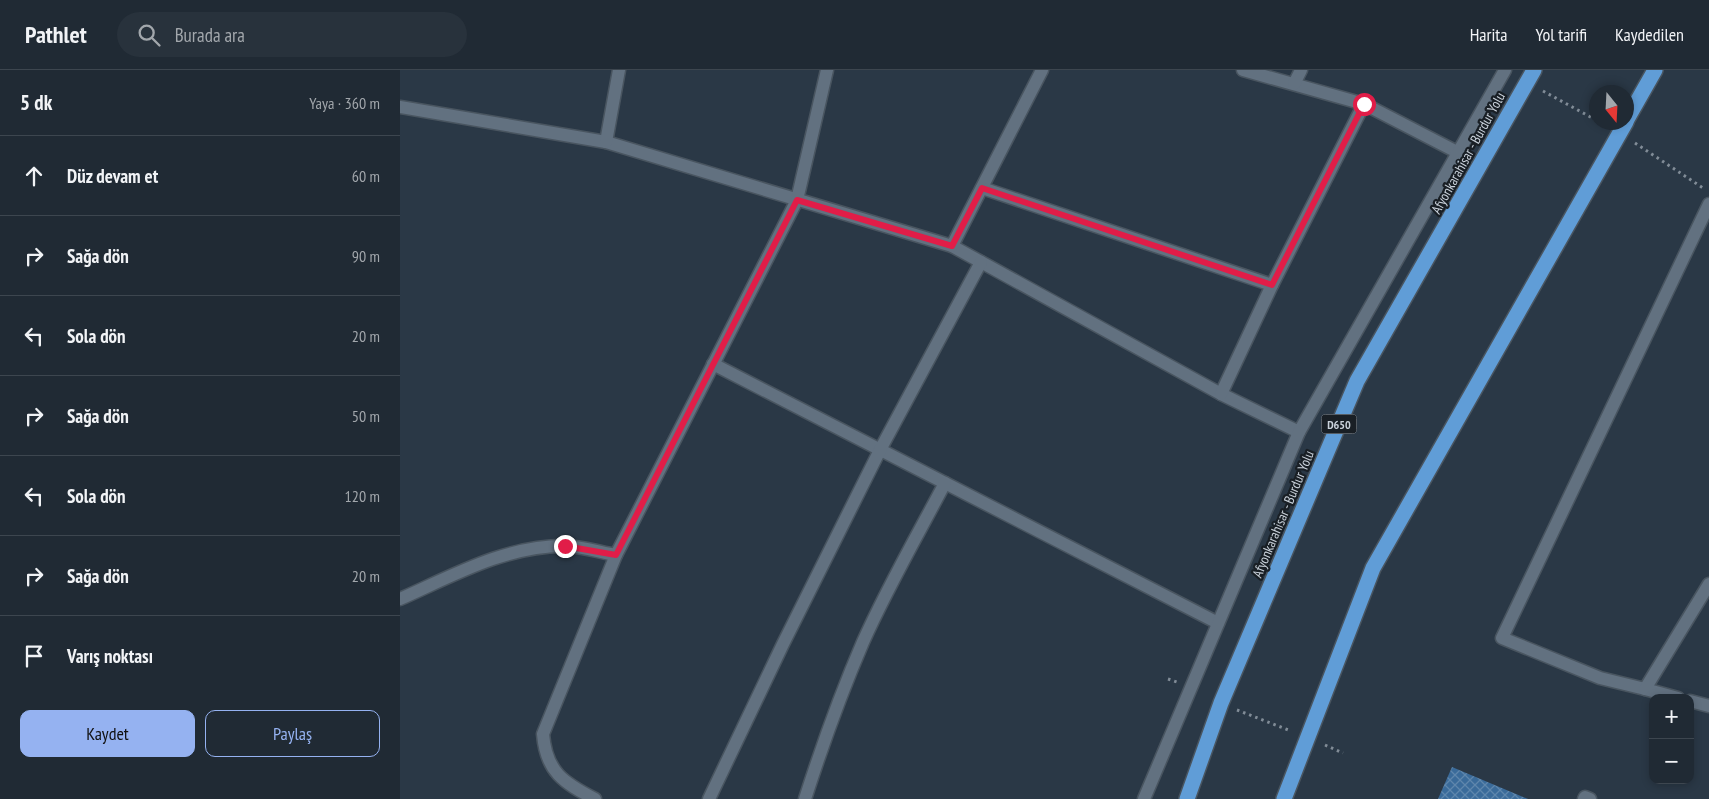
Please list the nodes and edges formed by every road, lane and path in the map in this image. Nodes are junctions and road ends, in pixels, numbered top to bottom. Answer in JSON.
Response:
{"nodes":[{"id":1,"x":619,"y":70,"type":"edge"},
{"id":2,"x":827,"y":70,"type":"edge"},
{"id":3,"x":1042,"y":70,"type":"edge"},
{"id":4,"x":1243,"y":70,"type":"edge"},
{"id":5,"x":1301,"y":70,"type":"edge"},
{"id":6,"x":1505,"y":70,"type":"edge"},
{"id":7,"x":1655,"y":70,"type":"edge"},
{"id":8,"x":1530,"y":76,"type":"edge"},
{"id":9,"x":1294,"y":84,"type":"junction"},
{"id":10,"x":1364,"y":104,"type":"junction"},
{"id":11,"x":400,"y":107,"type":"edge"},
{"id":12,"x":1634,"y":107,"type":"edge"},
{"id":13,"x":1589,"y":115,"type":"edge"},
{"id":14,"x":1621,"y":130,"type":"edge"},
{"id":15,"x":1630,"y":130,"type":"edge"},
{"id":16,"x":606,"y":142,"type":"junction"},
{"id":17,"x":1457,"y":152,"type":"junction"},
{"id":18,"x":982,"y":188,"type":"junction"},
{"id":19,"x":1709,"y":191,"type":"edge"},
{"id":20,"x":797,"y":200,"type":"junction"},
{"id":21,"x":1709,"y":204,"type":"edge"},
{"id":22,"x":952,"y":246,"type":"junction"},
{"id":23,"x":981,"y":262,"type":"junction"},
{"id":24,"x":1272,"y":285,"type":"junction"},
{"id":25,"x":713,"y":364,"type":"junction"},
{"id":26,"x":1221,"y":394,"type":"junction"},
{"id":27,"x":1298,"y":432,"type":"junction"},
{"id":28,"x":880,"y":450,"type":"junction"},
{"id":29,"x":945,"y":483,"type":"junction"},
{"id":30,"x":616,"y":555,"type":"junction"},
{"id":31,"x":1709,"y":584,"type":"edge"},
{"id":32,"x":400,"y":599,"type":"edge"},
{"id":33,"x":1218,"y":623,"type":"junction"},
{"id":34,"x":1168,"y":679,"type":"dead end"},
{"id":35,"x":1191,"y":686,"type":"junction"},
{"id":36,"x":1645,"y":689,"type":"junction"},
{"id":37,"x":1663,"y":694,"type":"edge"},
{"id":38,"x":1694,"y":702,"type":"edge"},
{"id":39,"x":1221,"y":704,"type":"junction"},
{"id":40,"x":1709,"y":706,"type":"edge"},
{"id":41,"x":1308,"y":738,"type":"junction"},
{"id":42,"x":1343,"y":753,"type":"dead end"},
{"id":43,"x":595,"y":799,"type":"edge"},
{"id":44,"x":709,"y":799,"type":"edge"},
{"id":45,"x":805,"y":799,"type":"edge"},
{"id":46,"x":1144,"y":799,"type":"edge"},
{"id":47,"x":1187,"y":799,"type":"edge"},
{"id":48,"x":1284,"y":799,"type":"edge"},
{"id":49,"x":1584,"y":799,"type":"edge"},
{"id":50,"x":1590,"y":799,"type":"edge"}],
"edges":[{"from":1,"to":16,"type":"street"},
{"from":2,"to":20,"type":"street"},
{"from":3,"to":18,"type":"street"},
{"from":4,"to":9,"type":"street"},
{"from":5,"to":9,"type":"street"},
{"from":6,"to":17,"type":"street"},
{"from":7,"to":12,"type":"highway"},
{"from":8,"to":13,"type":"path"},
{"from":8,"to":39,"type":"highway","name":"Afyonkarahisar - Burdur Yolu","number":"D650"},
{"from":9,"to":10,"type":"street"},
{"from":10,"to":17,"type":"street"},
{"from":10,"to":24,"type":"street"},
{"from":11,"to":16,"type":"street"},
{"from":14,"to":41,"type":"highway"},
{"from":15,"to":19,"type":"path"},
{"from":16,"to":20,"type":"street"},
{"from":17,"to":27,"type":"street"},
{"from":18,"to":22,"type":"street"},
{"from":18,"to":24,"type":"street"},
{"from":20,"to":22,"type":"street"},
{"from":20,"to":25,"type":"street"},
{"from":21,"to":36,"type":"street"},
{"from":22,"to":23,"type":"street"},
{"from":23,"to":26,"type":"street"},
{"from":23,"to":28,"type":"street"},
{"from":24,"to":26,"type":"street"},
{"from":25,"to":28,"type":"street"},
{"from":25,"to":30,"type":"street"},
{"from":26,"to":27,"type":"street"},
{"from":27,"to":33,"type":"street"},
{"from":28,"to":29,"type":"street"},
{"from":28,"to":44,"type":"street"},
{"from":29,"to":33,"type":"street"},
{"from":29,"to":45,"type":"street"},
{"from":30,"to":32,"type":"street"},
{"from":30,"to":43,"type":"street"},
{"from":31,"to":36,"type":"street"},
{"from":33,"to":35,"type":"street"},
{"from":34,"to":35,"type":"path"},
{"from":35,"to":46,"type":"street"},
{"from":36,"to":37,"type":"street"},
{"from":38,"to":40,"type":"street"},
{"from":39,"to":41,"type":"path"},
{"from":39,"to":47,"type":"highway","name":"Afyonkarahisar - Burdur Yolu","number":"D650"},
{"from":41,"to":42,"type":"path"},
{"from":41,"to":48,"type":"highway"},
{"from":49,"to":50,"type":"street"}]}
